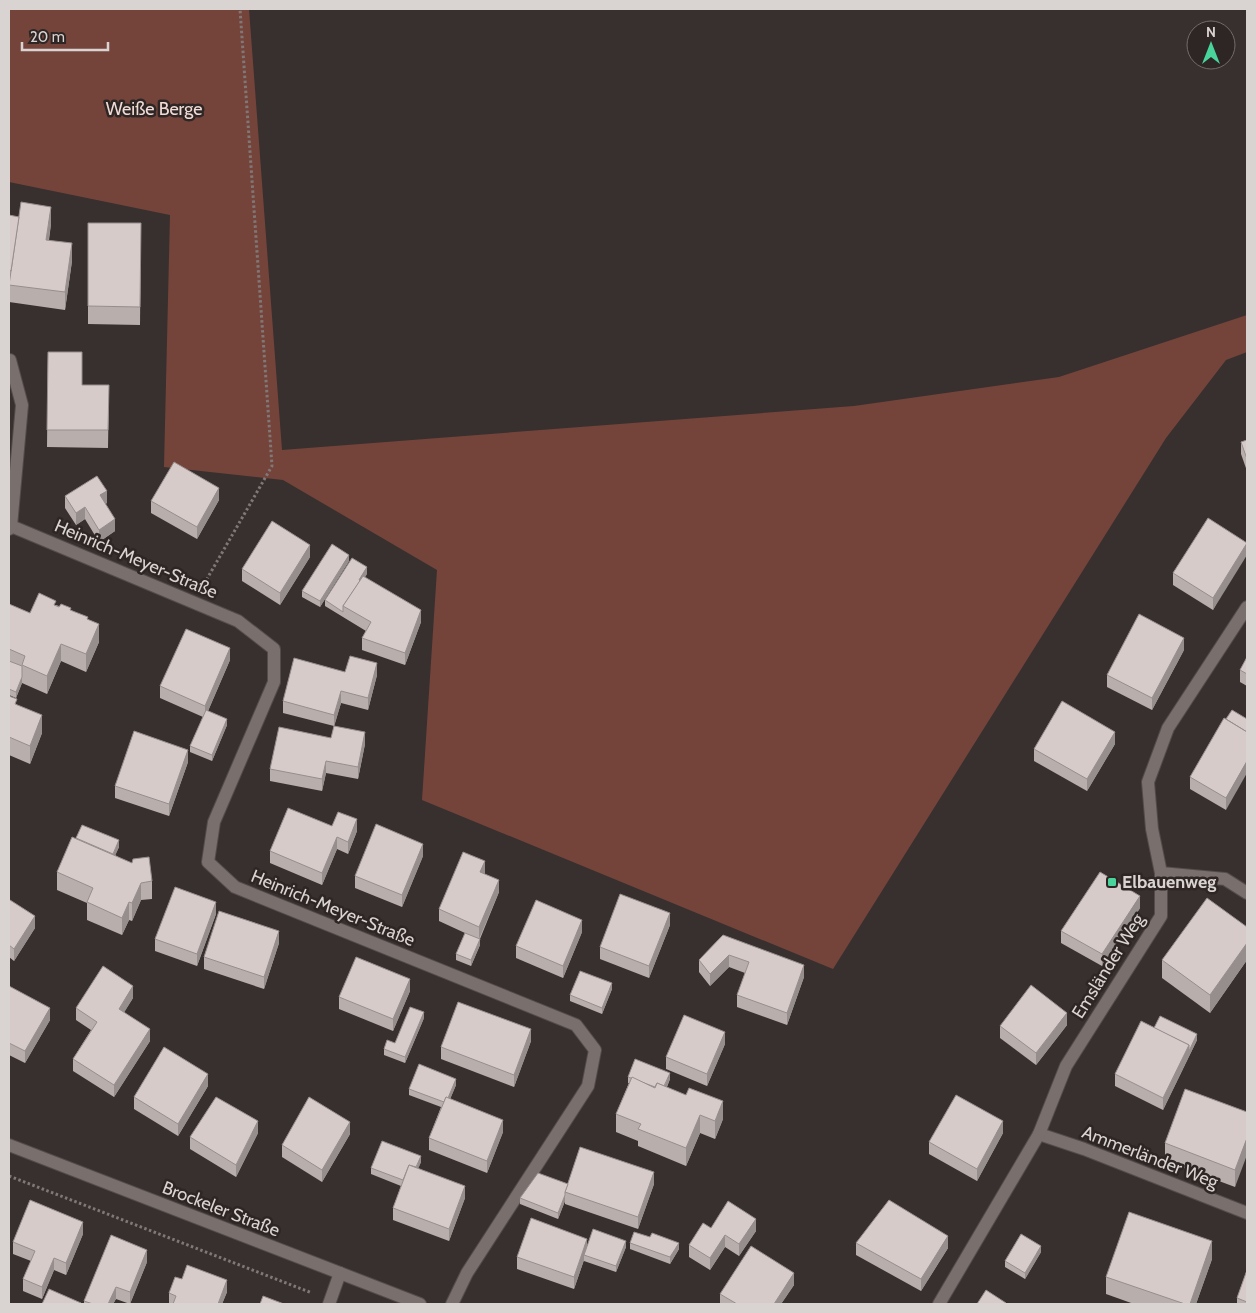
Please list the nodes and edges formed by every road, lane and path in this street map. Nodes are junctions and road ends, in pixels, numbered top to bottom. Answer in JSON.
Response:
{"nodes":[{"id":1,"x":240,"y":9,"type":"edge"},
{"id":2,"x":10,"y":360,"type":"edge"},
{"id":3,"x":10,"y":527,"type":"edge"},
{"id":4,"x":194,"y":602,"type":"junction"},
{"id":5,"x":1247,"y":608,"type":"edge"},
{"id":6,"x":1161,"y":873,"type":"junction"},
{"id":7,"x":1247,"y":892,"type":"edge"},
{"id":8,"x":1039,"y":1134,"type":"junction"},
{"id":9,"x":9,"y":1145,"type":"edge"},
{"id":10,"x":9,"y":1176,"type":"edge"},
{"id":11,"x":1247,"y":1213,"type":"edge"},
{"id":12,"x":340,"y":1273,"type":"junction"},
{"id":13,"x":330,"y":1302,"type":"edge"},
{"id":14,"x":420,"y":1304,"type":"edge"},
{"id":15,"x":452,"y":1304,"type":"edge"},
{"id":16,"x":938,"y":1304,"type":"edge"}],
"edges":[{"from":1,"to":4,"type":"path"},
{"from":2,"to":3,"type":"street"},
{"from":3,"to":4,"type":"street","name":"Heinrich-Meyer-Straße"},
{"from":4,"to":15,"type":"street","name":"Heinrich-Meyer-Straße"},
{"from":5,"to":6,"type":"street","name":"Emsländer Weg"},
{"from":6,"to":7,"type":"street"},
{"from":6,"to":8,"type":"street","name":"Emsländer Weg"},
{"from":8,"to":11,"type":"street","name":"Ammerländer Weg"},
{"from":8,"to":16,"type":"street","name":"Emsländer Weg"},
{"from":9,"to":12,"type":"street","name":"Brockeler Straße"},
{"from":10,"to":13,"type":"path"},
{"from":12,"to":13,"type":"street"},
{"from":12,"to":14,"type":"street","name":"Brockeler Straße"}]}
